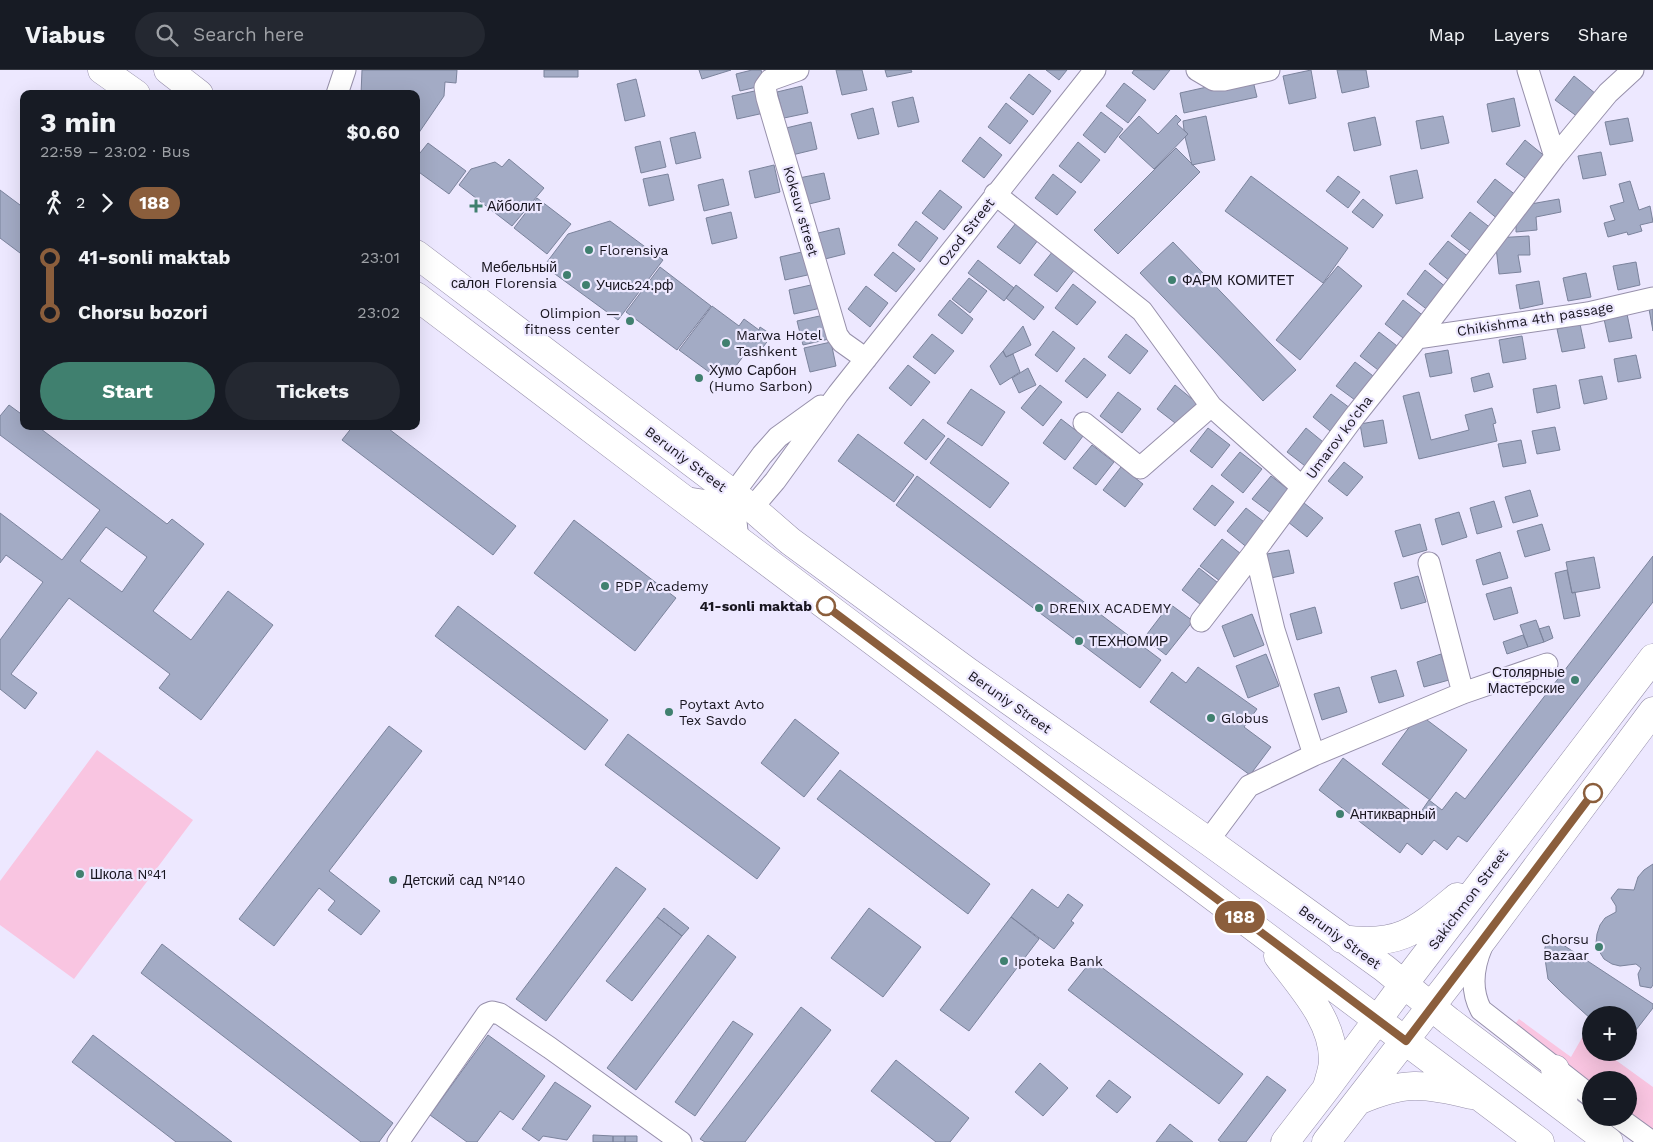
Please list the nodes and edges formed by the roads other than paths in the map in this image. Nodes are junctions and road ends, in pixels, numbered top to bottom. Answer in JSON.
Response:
{"nodes":[{"id":1,"x":102,"y":70,"type":"edge"},
{"id":2,"x":168,"y":70,"type":"edge"},
{"id":3,"x":345,"y":70,"type":"edge"},
{"id":4,"x":798,"y":70,"type":"edge"},
{"id":5,"x":1095,"y":70,"type":"edge"},
{"id":6,"x":1197,"y":70,"type":"edge"},
{"id":7,"x":1269,"y":70,"type":"edge"},
{"id":8,"x":1528,"y":70,"type":"edge"},
{"id":9,"x":1634,"y":70,"type":"edge"},
{"id":10,"x":130,"y":90,"type":"edge"},
{"id":11,"x":195,"y":90,"type":"edge"},
{"id":12,"x":338,"y":90,"type":"edge"},
{"id":13,"x":1555,"y":157,"type":"junction"},
{"id":14,"x":995,"y":194,"type":"junction"},
{"id":15,"x":420,"y":257,"type":"edge"},
{"id":16,"x":1653,"y":298,"type":"edge"},
{"id":17,"x":420,"y":299,"type":"edge"},
{"id":18,"x":1417,"y":338,"type":"junction"},
{"id":19,"x":866,"y":359,"type":"junction"},
{"id":20,"x":1211,"y":406,"type":"junction"},
{"id":21,"x":1084,"y":423,"type":"dead end"},
{"id":22,"x":1302,"y":487,"type":"junction"},
{"id":23,"x":681,"y":497,"type":"junction"},
{"id":24,"x":740,"y":502,"type":"junction"},
{"id":25,"x":780,"y":533,"type":"junction"},
{"id":26,"x":749,"y":548,"type":"junction"},
{"id":27,"x":1255,"y":551,"type":"junction"},
{"id":28,"x":1429,"y":563,"type":"dead end"},
{"id":29,"x":1201,"y":621,"type":"dead end"},
{"id":30,"x":1653,"y":658,"type":"edge"},
{"id":31,"x":1547,"y":664,"type":"dead end"},
{"id":32,"x":1463,"y":693,"type":"junction"},
{"id":33,"x":1653,"y":711,"type":"edge"},
{"id":34,"x":1314,"y":755,"type":"junction"},
{"id":35,"x":1208,"y":841,"type":"junction"},
{"id":36,"x":1494,"y":865,"type":"junction"},
{"id":37,"x":1261,"y":932,"type":"junction"},
{"id":38,"x":1484,"y":938,"type":"junction"},
{"id":39,"x":1342,"y":939,"type":"junction"},
{"id":40,"x":1404,"y":984,"type":"junction"},
{"id":41,"x":1432,"y":1007,"type":"junction"},
{"id":42,"x":1377,"y":1019,"type":"junction"},
{"id":43,"x":1406,"y":1041,"type":"junction"},
{"id":44,"x":1326,"y":1089,"type":"junction"},
{"id":45,"x":1565,"y":1090,"type":"edge"},
{"id":46,"x":1481,"y":1098,"type":"junction"},
{"id":47,"x":1358,"y":1101,"type":"junction"},
{"id":48,"x":1631,"y":1126,"type":"edge"},
{"id":49,"x":398,"y":1142,"type":"edge"},
{"id":50,"x":681,"y":1142,"type":"edge"},
{"id":51,"x":1285,"y":1142,"type":"edge"},
{"id":52,"x":1326,"y":1142,"type":"edge"},
{"id":53,"x":1540,"y":1142,"type":"edge"},
{"id":54,"x":1609,"y":1142,"type":"edge"},
{"id":55,"x":1652,"y":1142,"type":"edge"}],
"edges":[{"from":1,"to":10,"type":"main road"},
{"from":2,"to":11,"type":"main road"},
{"from":3,"to":12,"type":"street"},
{"from":4,"to":19,"type":"street","name":"Koksuv street"},
{"from":5,"to":14,"type":"street","name":"Ozod Street"},
{"from":6,"to":7,"type":"street"},
{"from":8,"to":13,"type":"street"},
{"from":9,"to":13,"type":"street"},
{"from":13,"to":18,"type":"street","name":"Umarov ko'cha"},
{"from":14,"to":19,"type":"street","name":"Ozod Street"},
{"from":14,"to":20,"type":"street"},
{"from":15,"to":24,"type":"main road","name":"Beruniy Street"},
{"from":16,"to":18,"type":"street","name":"Chikishma 4th passage"},
{"from":17,"to":23,"type":"main road"},
{"from":18,"to":22,"type":"street","name":"Umarov ko'cha"},
{"from":19,"to":24,"type":"street","name":"Ozod Street"},
{"from":20,"to":21,"type":"street"},
{"from":20,"to":22,"type":"street"},
{"from":22,"to":27,"type":"street","name":"Umarov ko'cha"},
{"from":23,"to":24,"type":"street"},
{"from":23,"to":26,"type":"main road"},
{"from":24,"to":25,"type":"main road","name":"Beruniy Street"},
{"from":24,"to":26,"type":"street"},
{"from":25,"to":26,"type":"main road"},
{"from":25,"to":35,"type":"main road","name":"Beruniy Street"},
{"from":26,"to":37,"type":"main road"},
{"from":27,"to":29,"type":"street","name":"Umarov ko'cha"},
{"from":27,"to":34,"type":"street"},
{"from":28,"to":32,"type":"street"},
{"from":30,"to":36,"type":"main road","name":"Sakichmon Street"},
{"from":31,"to":32,"type":"street"},
{"from":32,"to":34,"type":"street"},
{"from":33,"to":38,"type":"main road"},
{"from":34,"to":35,"type":"street"},
{"from":35,"to":39,"type":"main road","name":"Beruniy Street"},
{"from":36,"to":39,"type":"main road"},
{"from":36,"to":40,"type":"main road","name":"Sakichmon Street"},
{"from":37,"to":42,"type":"main road"},
{"from":37,"to":44,"type":"main road"},
{"from":38,"to":41,"type":"main road"},
{"from":38,"to":45,"type":"street"},
{"from":39,"to":40,"type":"main road","name":"Beruniy Street"},
{"from":40,"to":41,"type":"main road","name":"Beruniy Street"},
{"from":40,"to":42,"type":"main road","name":"Sakichmon Street"},
{"from":41,"to":43,"type":"main road"},
{"from":41,"to":45,"type":"main road","name":"Beruniy Street"},
{"from":42,"to":43,"type":"main road"},
{"from":42,"to":44,"type":"main road","name":"Sakichmon Street"},
{"from":43,"to":46,"type":"main road"},
{"from":43,"to":47,"type":"main road"},
{"from":44,"to":51,"type":"main road","name":"Sakichmon Street"},
{"from":45,"to":54,"type":"main road","name":"Beruniy Street"},
{"from":46,"to":47,"type":"main road"},
{"from":46,"to":53,"type":"main road"},
{"from":47,"to":52,"type":"main road"},
{"from":48,"to":55,"type":"street"},
{"from":49,"to":50,"type":"street"}]}
